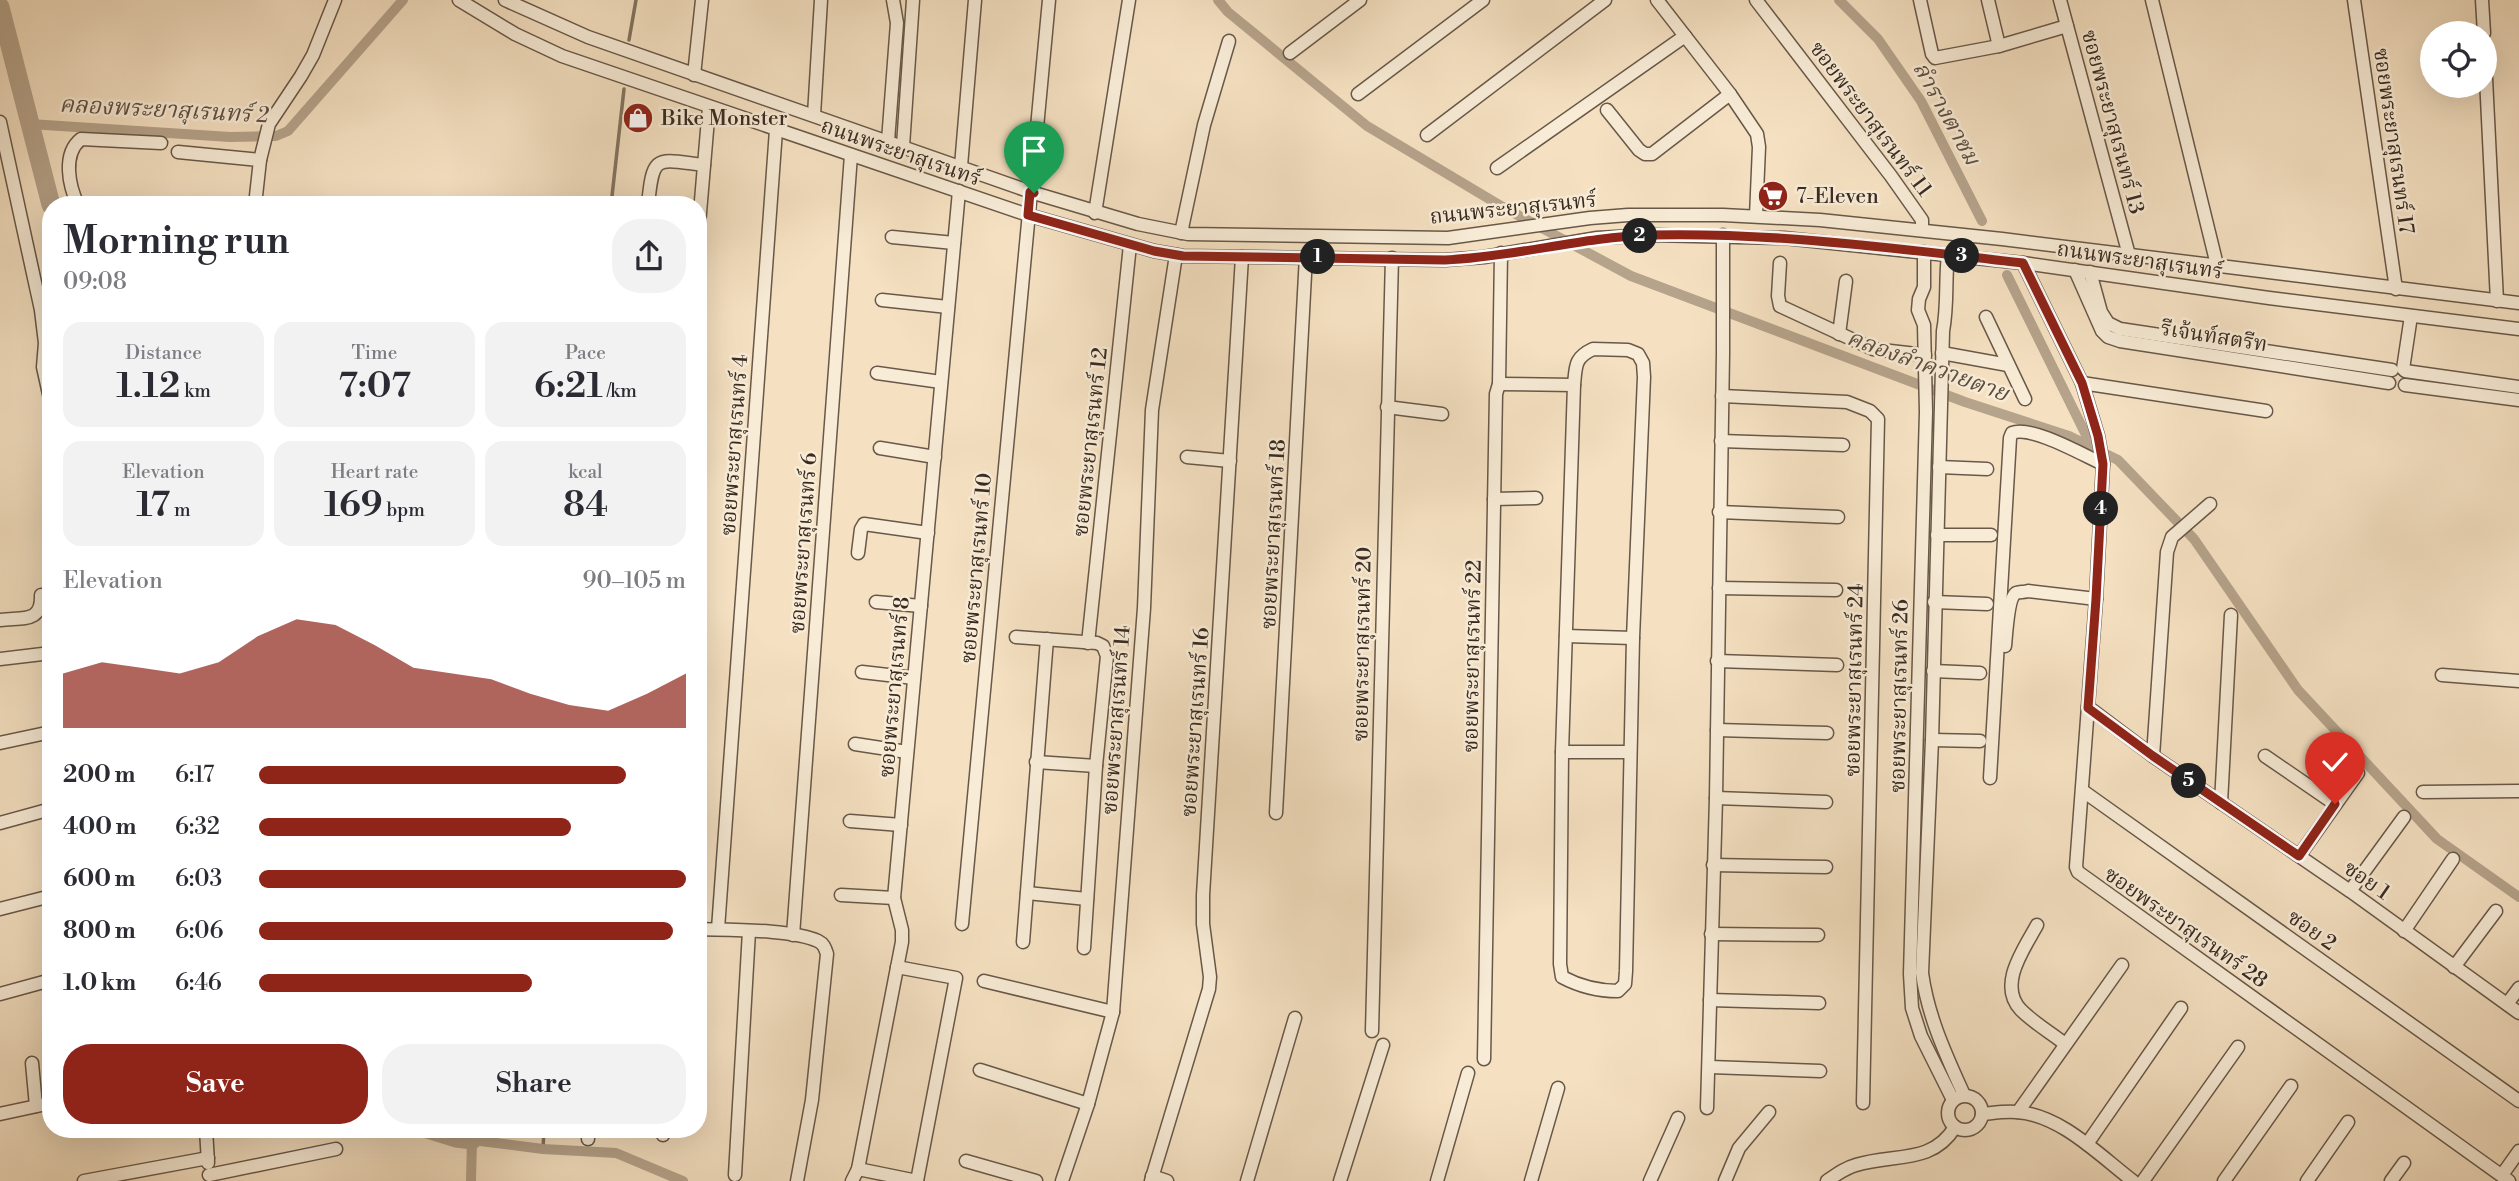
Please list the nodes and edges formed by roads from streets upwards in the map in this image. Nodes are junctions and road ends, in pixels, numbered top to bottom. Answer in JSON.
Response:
{"nodes":[{"id":1,"x":335,"y":0,"type":"edge"},
{"id":2,"x":459,"y":0,"type":"edge"},
{"id":3,"x":505,"y":0,"type":"edge"},
{"id":4,"x":702,"y":0,"type":"edge"},
{"id":5,"x":821,"y":0,"type":"edge"},
{"id":6,"x":893,"y":0,"type":"edge"},
{"id":7,"x":913,"y":0,"type":"edge"},
{"id":8,"x":975,"y":0,"type":"edge"},
{"id":9,"x":1049,"y":0,"type":"edge"},
{"id":10,"x":1129,"y":0,"type":"edge"},
{"id":11,"x":1360,"y":0,"type":"edge"},
{"id":12,"x":1483,"y":0,"type":"edge"},
{"id":13,"x":1605,"y":0,"type":"edge"},
{"id":14,"x":1657,"y":0,"type":"edge"},
{"id":15,"x":1756,"y":0,"type":"edge"},
{"id":16,"x":1920,"y":0,"type":"edge"},
{"id":17,"x":1988,"y":0,"type":"edge"},
{"id":18,"x":2060,"y":0,"type":"edge"},
{"id":19,"x":2152,"y":0,"type":"edge"},
{"id":20,"x":2354,"y":0,"type":"edge"},
{"id":21,"x":2482,"y":0,"type":"edge"},
{"id":22,"x":2483,"y":21,"type":"edge"},
{"id":23,"x":2067,"y":26,"type":"junction"},
{"id":24,"x":1685,"y":36,"type":"junction"},
{"id":25,"x":1229,"y":41,"type":"dead end"},
{"id":26,"x":1999,"y":46,"type":"junction"},
{"id":27,"x":1290,"y":53,"type":"dead end"},
{"id":28,"x":694,"y":75,"type":"junction"},
{"id":29,"x":1358,"y":94,"type":"dead end"},
{"id":30,"x":1730,"y":94,"type":"junction"},
{"id":31,"x":2487,"y":98,"type":"edge"},
{"id":32,"x":709,"y":107,"type":"junction"},
{"id":33,"x":1607,"y":110,"type":"dead end"},
{"id":34,"x":814,"y":115,"type":"junction"},
{"id":35,"x":0,"y":122,"type":"edge"},
{"id":36,"x":776,"y":130,"type":"junction"},
{"id":37,"x":1427,"y":135,"type":"dead end"},
{"id":38,"x":888,"y":141,"type":"junction"},
{"id":39,"x":161,"y":143,"type":"dead end"},
{"id":40,"x":903,"y":146,"type":"junction"},
{"id":41,"x":178,"y":152,"type":"dead end"},
{"id":42,"x":262,"y":154,"type":"junction"},
{"id":43,"x":851,"y":155,"type":"junction"},
{"id":44,"x":704,"y":165,"type":"junction"},
{"id":45,"x":961,"y":166,"type":"junction"},
{"id":46,"x":1497,"y":169,"type":"dead end"},
{"id":47,"x":959,"y":191,"type":"junction"},
{"id":48,"x":1030,"y":192,"type":"junction"},
{"id":49,"x":75,"y":196,"type":"edge"},
{"id":50,"x":256,"y":196,"type":"edge"},
{"id":51,"x":649,"y":196,"type":"edge"},
{"id":52,"x":701,"y":196,"type":"edge"},
{"id":53,"x":1095,"y":213,"type":"junction"},
{"id":54,"x":1028,"y":215,"type":"junction"},
{"id":55,"x":1756,"y":216,"type":"junction"},
{"id":56,"x":1922,"y":230,"type":"junction"},
{"id":57,"x":1181,"y":233,"type":"junction"},
{"id":58,"x":1723,"y":235,"type":"junction"},
{"id":59,"x":892,"y":237,"type":"dead end"},
{"id":60,"x":954,"y":243,"type":"junction"},
{"id":61,"x":1130,"y":245,"type":"junction"},
{"id":62,"x":1504,"y":252,"type":"junction"},
{"id":63,"x":1924,"y":252,"type":"junction"},
{"id":64,"x":1948,"y":254,"type":"junction"},
{"id":65,"x":2129,"y":255,"type":"junction"},
{"id":66,"x":1177,"y":256,"type":"junction"},
{"id":67,"x":1306,"y":256,"type":"junction"},
{"id":68,"x":1242,"y":257,"type":"junction"},
{"id":69,"x":1392,"y":258,"type":"junction"},
{"id":70,"x":1780,"y":263,"type":"dead end"},
{"id":71,"x":2023,"y":263,"type":"junction"},
{"id":72,"x":2213,"y":265,"type":"junction"},
{"id":73,"x":2076,"y":270,"type":"junction"},
{"id":74,"x":2253,"y":270,"type":"junction"},
{"id":75,"x":2090,"y":272,"type":"junction"},
{"id":76,"x":1846,"y":282,"type":"dead end"},
{"id":77,"x":1924,"y":287,"type":"junction"},
{"id":78,"x":1944,"y":288,"type":"junction"},
{"id":79,"x":2396,"y":289,"type":"junction"},
{"id":80,"x":2250,"y":295,"type":"junction"},
{"id":81,"x":882,"y":300,"type":"dead end"},
{"id":82,"x":2497,"y":301,"type":"junction"},
{"id":83,"x":2519,"y":303,"type":"edge"},
{"id":84,"x":948,"y":307,"type":"junction"},
{"id":85,"x":2407,"y":316,"type":"junction"},
{"id":86,"x":1986,"y":317,"type":"dead end"},
{"id":87,"x":42,"y":318,"type":"edge"},
{"id":88,"x":2519,"y":329,"type":"edge"},
{"id":89,"x":1839,"y":334,"type":"junction"},
{"id":90,"x":1942,"y":353,"type":"junction"},
{"id":91,"x":1925,"y":355,"type":"junction"},
{"id":92,"x":2008,"y":365,"type":"junction"},
{"id":93,"x":2397,"y":372,"type":"junction"},
{"id":94,"x":877,"y":373,"type":"dead end"},
{"id":95,"x":941,"y":382,"type":"junction"},
{"id":96,"x":2082,"y":383,"type":"junction"},
{"id":97,"x":1499,"y":384,"type":"junction"},
{"id":98,"x":1574,"y":385,"type":"junction"},
{"id":99,"x":2519,"y":387,"type":"edge"},
{"id":100,"x":1722,"y":396,"type":"junction"},
{"id":101,"x":2025,"y":399,"type":"dead end"},
{"id":102,"x":2519,"y":400,"type":"edge"},
{"id":103,"x":1387,"y":407,"type":"junction"},
{"id":104,"x":2266,"y":411,"type":"dead end"},
{"id":105,"x":1442,"y":414,"type":"dead end"},
{"id":106,"x":1721,"y":441,"type":"junction"},
{"id":107,"x":1843,"y":445,"type":"dead end"},
{"id":108,"x":880,"y":448,"type":"dead end"},
{"id":109,"x":934,"y":457,"type":"junction"},
{"id":110,"x":1187,"y":457,"type":"dead end"},
{"id":111,"x":1230,"y":461,"type":"junction"},
{"id":112,"x":2102,"y":461,"type":"junction"},
{"id":113,"x":1939,"y":467,"type":"junction"},
{"id":114,"x":1987,"y":469,"type":"dead end"},
{"id":115,"x":1536,"y":498,"type":"dead end"},
{"id":116,"x":1494,"y":499,"type":"junction"},
{"id":117,"x":2210,"y":504,"type":"dead end"},
{"id":118,"x":1719,"y":512,"type":"junction"},
{"id":119,"x":1937,"y":514,"type":"junction"},
{"id":120,"x":1923,"y":515,"type":"junction"},
{"id":121,"x":1838,"y":517,"type":"dead end"},
{"id":122,"x":928,"y":533,"type":"junction"},
{"id":123,"x":1937,"y":535,"type":"junction"},
{"id":124,"x":1991,"y":536,"type":"dead end"},
{"id":125,"x":858,"y":553,"type":"dead end"},
{"id":126,"x":1719,"y":588,"type":"junction"},
{"id":127,"x":1836,"y":590,"type":"dead end"},
{"id":128,"x":41,"y":595,"type":"dead end"},
{"id":129,"x":2096,"y":599,"type":"junction"},
{"id":130,"x":876,"y":602,"type":"dead end"},
{"id":131,"x":1934,"y":602,"type":"junction"},
{"id":132,"x":1987,"y":604,"type":"dead end"},
{"id":133,"x":921,"y":606,"type":"junction"},
{"id":134,"x":2231,"y":615,"type":"dead end"},
{"id":135,"x":0,"y":620,"type":"edge"},
{"id":136,"x":1016,"y":636,"type":"dead end"},
{"id":137,"x":1566,"y":636,"type":"junction"},
{"id":138,"x":1633,"y":638,"type":"junction"},
{"id":139,"x":1048,"y":639,"type":"junction"},
{"id":140,"x":1088,"y":643,"type":"junction"},
{"id":141,"x":2005,"y":646,"type":"dead end"},
{"id":142,"x":42,"y":654,"type":"edge"},
{"id":143,"x":0,"y":659,"type":"edge"},
{"id":144,"x":1717,"y":661,"type":"junction"},
{"id":145,"x":1837,"y":665,"type":"dead end"},
{"id":146,"x":1933,"y":671,"type":"junction"},
{"id":147,"x":862,"y":672,"type":"dead end"},
{"id":148,"x":1980,"y":673,"type":"dead end"},
{"id":149,"x":2442,"y":675,"type":"dead end"},
{"id":150,"x":914,"y":678,"type":"junction"},
{"id":151,"x":2519,"y":681,"type":"edge"},
{"id":152,"x":2088,"y":708,"type":"junction"},
{"id":153,"x":1717,"y":730,"type":"junction"},
{"id":154,"x":1827,"y":733,"type":"dead end"},
{"id":155,"x":42,"y":734,"type":"edge"},
{"id":156,"x":1932,"y":740,"type":"junction"},
{"id":157,"x":1980,"y":741,"type":"dead end"},
{"id":158,"x":0,"y":743,"type":"edge"},
{"id":159,"x":855,"y":744,"type":"dead end"},
{"id":160,"x":908,"y":752,"type":"junction"},
{"id":161,"x":1562,"y":752,"type":"junction"},
{"id":162,"x":1629,"y":752,"type":"junction"},
{"id":163,"x":2153,"y":756,"type":"junction"},
{"id":164,"x":2265,"y":756,"type":"dead end"},
{"id":165,"x":1036,"y":762,"type":"junction"},
{"id":166,"x":1096,"y":766,"type":"junction"},
{"id":167,"x":1924,"y":770,"type":"junction"},
{"id":168,"x":2358,"y":773,"type":"dead end"},
{"id":169,"x":1990,"y":778,"type":"dead end"},
{"id":170,"x":2083,"y":791,"type":"junction"},
{"id":171,"x":2519,"y":791,"type":"edge"},
{"id":172,"x":2423,"y":792,"type":"dead end"},
{"id":173,"x":1716,"y":798,"type":"junction"},
{"id":174,"x":1826,"y":802,"type":"dead end"},
{"id":175,"x":2221,"y":803,"type":"junction"},
{"id":176,"x":2335,"y":804,"type":"junction"},
{"id":177,"x":42,"y":811,"type":"edge"},
{"id":178,"x":1276,"y":813,"type":"dead end"},
{"id":179,"x":2404,"y":817,"type":"dead end"},
{"id":180,"x":850,"y":821,"type":"dead end"},
{"id":181,"x":0,"y":822,"type":"edge"},
{"id":182,"x":901,"y":825,"type":"junction"},
{"id":183,"x":2299,"y":856,"type":"junction"},
{"id":184,"x":2453,"y":859,"type":"dead end"},
{"id":185,"x":1713,"y":865,"type":"junction"},
{"id":186,"x":1826,"y":867,"type":"dead end"},
{"id":187,"x":2350,"y":891,"type":"junction"},
{"id":188,"x":1027,"y":893,"type":"junction"},
{"id":189,"x":841,"y":895,"type":"dead end"},
{"id":190,"x":42,"y":898,"type":"edge"},
{"id":191,"x":894,"y":898,"type":"junction"},
{"id":192,"x":1087,"y":899,"type":"junction"},
{"id":193,"x":0,"y":909,"type":"edge"},
{"id":194,"x":2496,"y":911,"type":"dead end"},
{"id":195,"x":962,"y":924,"type":"dead end"},
{"id":196,"x":2037,"y":925,"type":"dead end"},
{"id":197,"x":707,"y":929,"type":"edge"},
{"id":198,"x":718,"y":929,"type":"junction"},
{"id":199,"x":749,"y":931,"type":"junction"},
{"id":200,"x":2404,"y":931,"type":"junction"},
{"id":201,"x":1711,"y":934,"type":"junction"},
{"id":202,"x":793,"y":935,"type":"junction"},
{"id":203,"x":1818,"y":935,"type":"dead end"},
{"id":204,"x":1023,"y":942,"type":"dead end"},
{"id":205,"x":1084,"y":948,"type":"dead end"},
{"id":206,"x":2122,"y":965,"type":"dead end"},
{"id":207,"x":898,"y":967,"type":"junction"},
{"id":208,"x":2454,"y":967,"type":"junction"},
{"id":209,"x":984,"y":981,"type":"dead end"},
{"id":210,"x":42,"y":982,"type":"edge"},
{"id":211,"x":2519,"y":988,"type":"edge"},
{"id":212,"x":0,"y":994,"type":"edge"},
{"id":213,"x":1710,"y":1000,"type":"junction"},
{"id":214,"x":1819,"y":1003,"type":"dead end"},
{"id":215,"x":2507,"y":1004,"type":"junction"},
{"id":216,"x":2181,"y":1008,"type":"dead end"},
{"id":217,"x":1113,"y":1012,"type":"junction"},
{"id":218,"x":2519,"y":1013,"type":"edge"},
{"id":219,"x":1295,"y":1018,"type":"dead end"},
{"id":220,"x":1372,"y":1031,"type":"dead end"},
{"id":221,"x":2065,"y":1044,"type":"junction"},
{"id":222,"x":1382,"y":1045,"type":"dead end"},
{"id":223,"x":2238,"y":1047,"type":"dead end"},
{"id":224,"x":1484,"y":1059,"type":"dead end"},
{"id":225,"x":32,"y":1063,"type":"dead end"},
{"id":226,"x":1710,"y":1067,"type":"junction"},
{"id":227,"x":979,"y":1070,"type":"dead end"},
{"id":228,"x":1820,"y":1071,"type":"dead end"},
{"id":229,"x":1468,"y":1073,"type":"dead end"},
{"id":230,"x":2291,"y":1086,"type":"dead end"},
{"id":231,"x":1558,"y":1087,"type":"dead end"},
{"id":232,"x":1959,"y":1097,"type":"junction"},
{"id":233,"x":2519,"y":1101,"type":"edge"},
{"id":234,"x":1863,"y":1103,"type":"dead end"},
{"id":235,"x":1088,"y":1104,"type":"junction"},
{"id":236,"x":42,"y":1105,"type":"edge"},
{"id":237,"x":36,"y":1106,"type":"junction"},
{"id":238,"x":1707,"y":1108,"type":"dead end"},
{"id":239,"x":1769,"y":1112,"type":"dead end"},
{"id":240,"x":2018,"y":1112,"type":"junction"},
{"id":241,"x":0,"y":1114,"type":"edge"},
{"id":242,"x":1982,"y":1114,"type":"junction"},
{"id":243,"x":1678,"y":1118,"type":"dead end"},
{"id":244,"x":2348,"y":1122,"type":"dead end"},
{"id":245,"x":1955,"y":1127,"type":"junction"},
{"id":246,"x":207,"y":1138,"type":"edge"},
{"id":247,"x":2087,"y":1144,"type":"junction"},
{"id":248,"x":336,"y":1149,"type":"dead end"},
{"id":249,"x":2519,"y":1151,"type":"edge"},
{"id":250,"x":208,"y":1158,"type":"junction"},
{"id":251,"x":966,"y":1161,"type":"dead end"},
{"id":252,"x":2404,"y":1163,"type":"dead end"},
{"id":253,"x":1850,"y":1167,"type":"junction"},
{"id":254,"x":858,"y":1169,"type":"junction"},
{"id":255,"x":735,"y":1175,"type":"dead end"},
{"id":256,"x":2118,"y":1175,"type":"edge"},
{"id":257,"x":209,"y":1178,"type":"edge"},
{"id":258,"x":2505,"y":1178,"type":"edge"},
{"id":259,"x":1151,"y":1179,"type":"edge"},
{"id":260,"x":1534,"y":1180,"type":"edge"},
{"id":261,"x":84,"y":1181,"type":"edge"},
{"id":262,"x":797,"y":1181,"type":"edge"},
{"id":263,"x":852,"y":1181,"type":"edge"},
{"id":264,"x":917,"y":1181,"type":"edge"},
{"id":265,"x":1036,"y":1181,"type":"edge"},
{"id":266,"x":1062,"y":1181,"type":"edge"},
{"id":267,"x":1167,"y":1181,"type":"edge"},
{"id":268,"x":1247,"y":1181,"type":"edge"},
{"id":269,"x":1340,"y":1181,"type":"edge"},
{"id":270,"x":1437,"y":1181,"type":"edge"},
{"id":271,"x":1650,"y":1181,"type":"edge"},
{"id":272,"x":1726,"y":1181,"type":"edge"},
{"id":273,"x":1828,"y":1181,"type":"edge"},
{"id":274,"x":1855,"y":1181,"type":"edge"},
{"id":275,"x":2133,"y":1181,"type":"edge"},
{"id":276,"x":2143,"y":1181,"type":"edge"},
{"id":277,"x":2224,"y":1181,"type":"edge"},
{"id":278,"x":2307,"y":1181,"type":"edge"},
{"id":279,"x":2390,"y":1181,"type":"edge"}],
"edges":[{"from":1,"to":42,"type":"street"},
{"from":2,"to":32,"type":"street","name":"ถนนพระยาสุเรนทร์"},
{"from":3,"to":28,"type":"street","name":"ถนนพระยาสุเรนทร์"},
{"from":4,"to":28,"type":"street"},
{"from":5,"to":34,"type":"street"},
{"from":6,"to":38,"type":"street"},
{"from":7,"to":40,"type":"street"},
{"from":8,"to":45,"type":"street"},
{"from":9,"to":48,"type":"street","name":"ซอยพระยาสุเรนทร์ 10"},
{"from":10,"to":53,"type":"street"},
{"from":11,"to":27,"type":"street"},
{"from":12,"to":29,"type":"street"},
{"from":13,"to":37,"type":"street"},
{"from":14,"to":24,"type":"street"},
{"from":15,"to":56,"type":"street","name":"ซอยพระยาสุเรนทร์ 11"},
{"from":16,"to":26,"type":"street"},
{"from":17,"to":26,"type":"street"},
{"from":18,"to":23,"type":"street","name":"ซอยพระยาสุเรนทร์ 13"},
{"from":19,"to":72,"type":"street"},
{"from":20,"to":79,"type":"street","name":"ซอยพระยาสุเรนทร์ 17"},
{"from":21,"to":22,"type":"street"},
{"from":23,"to":26,"type":"street"},
{"from":23,"to":65,"type":"street","name":"ซอยพระยาสุเรนทร์ 13"},
{"from":24,"to":30,"type":"street"},
{"from":24,"to":46,"type":"street"},
{"from":25,"to":57,"type":"street"},
{"from":28,"to":34,"type":"street","name":"ถนนพระยาสุเรนทร์"},
{"from":30,"to":33,"type":"street"},
{"from":30,"to":55,"type":"street"},
{"from":31,"to":82,"type":"street"},
{"from":32,"to":36,"type":"street","name":"ถนนพระยาสุเรนทร์"},
{"from":32,"to":44,"type":"street"},
{"from":34,"to":38,"type":"street","name":"ถนนพระยาสุเรนทร์"},
{"from":35,"to":87,"type":"street"},
{"from":36,"to":43,"type":"street","name":"ถนนพระยาสุเรนทร์"},
{"from":36,"to":198,"type":"street","name":"ซอยพระยาสุเรนทร์ 4"},
{"from":38,"to":40,"type":"street","name":"ถนนพระยาสุเรนทร์"},
{"from":39,"to":49,"type":"street"},
{"from":40,"to":45,"type":"street","name":"ถนนพระยาสุเรนทร์"},
{"from":41,"to":42,"type":"street"},
{"from":42,"to":50,"type":"street"},
{"from":43,"to":47,"type":"street","name":"ถนนพระยาสุเรนทร์"},
{"from":43,"to":202,"type":"street","name":"ซอยพระยาสุเรนทร์ 6"},
{"from":44,"to":51,"type":"street"},
{"from":44,"to":52,"type":"street"},
{"from":45,"to":48,"type":"street","name":"ถนนพระยาสุเรนทร์"},
{"from":47,"to":54,"type":"street","name":"ถนนพระยาสุเรนทร์"},
{"from":47,"to":60,"type":"street","name":"ซอยพระยาสุเรนทร์ 8"},
{"from":48,"to":53,"type":"street","name":"ถนนพระยาสุเรนทร์"},
{"from":48,"to":54,"type":"street","name":"ซอยพระยาสุเรนทร์ 10"},
{"from":53,"to":57,"type":"street","name":"ถนนพระยาสุเรนทร์"},
{"from":54,"to":61,"type":"street","name":"ถนนพระยาสุเรนทร์"},
{"from":54,"to":195,"type":"street","name":"ซอยพระยาสุเรนทร์ 10"},
{"from":55,"to":56,"type":"street","name":"ถนนพระยาสุเรนทร์"},
{"from":55,"to":57,"type":"street","name":"ถนนพระยาสุเรนทร์"},
{"from":56,"to":65,"type":"street","name":"ถนนพระยาสุเรนทร์"},
{"from":58,"to":62,"type":"street","name":"ถนนพระยาสุเรนทร์"},
{"from":58,"to":63,"type":"street","name":"ถนนพระยาสุเรนทร์"},
{"from":58,"to":100,"type":"street"},
{"from":59,"to":60,"type":"street"},
{"from":60,"to":84,"type":"street","name":"ซอยพระยาสุเรนทร์ 8"},
{"from":61,"to":66,"type":"street","name":"ถนนพระยาสุเรนทร์"},
{"from":61,"to":140,"type":"street","name":"ซอยพระยาสุเรนทร์ 12"},
{"from":62,"to":69,"type":"street","name":"ถนนพระยาสุเรนทร์"},
{"from":62,"to":97,"type":"street","name":"ซอยพระยาสุเรนทร์ 22"},
{"from":63,"to":64,"type":"street","name":"ถนนพระยาสุเรนทร์"},
{"from":63,"to":77,"type":"street","name":"ซอยพระยาสุเรนทร์ 26"},
{"from":64,"to":71,"type":"street","name":"ถนนพระยาสุเรนทร์"},
{"from":64,"to":78,"type":"street","name":"ซอยพระยาสุเรนทร์ 26"},
{"from":65,"to":72,"type":"street","name":"ถนนพระยาสุเรนทร์"},
{"from":66,"to":68,"type":"street","name":"ถนนพระยาสุเรนทร์"},
{"from":66,"to":217,"type":"street","name":"ซอยพระยาสุเรนทร์ 14"},
{"from":67,"to":68,"type":"street","name":"ถนนพระยาสุเรนทร์"},
{"from":67,"to":69,"type":"street","name":"ถนนพระยาสุเรนทร์"},
{"from":67,"to":178,"type":"street","name":"ซอยพระยาสุเรนทร์ 18"},
{"from":68,"to":111,"type":"street","name":"ซอยพระยาสุเรนทร์ 16"},
{"from":69,"to":103,"type":"street","name":"ซอยพระยาสุเรนทร์ 20"},
{"from":70,"to":89,"type":"street"},
{"from":71,"to":73,"type":"street","name":"ถนนพระยาสุเรนทร์"},
{"from":71,"to":96,"type":"street","name":"ซอยพระยาสุเรนทร์ 28"},
{"from":72,"to":74,"type":"street","name":"ถนนพระยาสุเรนทร์"},
{"from":73,"to":75,"type":"street","name":"ถนนพระยาสุเรนทร์"},
{"from":73,"to":93,"type":"street","name":"รีเจ้นท์สตรีท"},
{"from":74,"to":79,"type":"street","name":"ถนนพระยาสุเรนทร์"},
{"from":74,"to":80,"type":"street"},
{"from":75,"to":80,"type":"street","name":"ถนนพระยาสุเรนทร์"},
{"from":75,"to":93,"type":"street","name":"รีเจ้นท์สตรีท"},
{"from":76,"to":89,"type":"street"},
{"from":77,"to":78,"type":"street"},
{"from":77,"to":91,"type":"street","name":"ซอยพระยาสุเรนทร์ 26"},
{"from":78,"to":90,"type":"street","name":"ซอยพระยาสุเรนทร์ 26"},
{"from":79,"to":82,"type":"street","name":"ถนนพระยาสุเรนทร์"},
{"from":80,"to":85,"type":"street","name":"ถนนพระยาสุเรนทร์"},
{"from":81,"to":84,"type":"street"},
{"from":82,"to":83,"type":"street","name":"ถนนพระยาสุเรนทร์"},
{"from":84,"to":95,"type":"street","name":"ซอยพระยาสุเรนทร์ 8"},
{"from":85,"to":88,"type":"street","name":"ถนนพระยาสุเรนทร์"},
{"from":85,"to":93,"type":"street"},
{"from":86,"to":92,"type":"street"},
{"from":89,"to":91,"type":"street"},
{"from":90,"to":92,"type":"street"},
{"from":90,"to":113,"type":"street","name":"ซอยพระยาสุเรนทร์ 26"},
{"from":91,"to":120,"type":"street","name":"ซอยพระยาสุเรนทร์ 26"},
{"from":92,"to":101,"type":"street"},
{"from":93,"to":99,"type":"street","name":"รีเจ้นท์สตรีท"},
{"from":93,"to":102,"type":"street","name":"รีเจ้นท์สตรีท"},
{"from":94,"to":95,"type":"street"},
{"from":95,"to":109,"type":"street","name":"ซอยพระยาสุเรนทร์ 8"},
{"from":96,"to":104,"type":"street"},
{"from":96,"to":112,"type":"street","name":"ซอยพระยาสุเรนทร์ 28"},
{"from":97,"to":98,"type":"street"},
{"from":97,"to":116,"type":"street","name":"ซอยพระยาสุเรนทร์ 22"},
{"from":98,"to":137,"type":"street"},
{"from":98,"to":138,"type":"street"},
{"from":100,"to":106,"type":"street"},
{"from":100,"to":234,"type":"street","name":"ซอยพระยาสุเรนทร์ 24"},
{"from":103,"to":105,"type":"street"},
{"from":103,"to":220,"type":"street","name":"ซอยพระยาสุเรนทร์ 20"},
{"from":106,"to":107,"type":"street"},
{"from":106,"to":118,"type":"street"},
{"from":108,"to":109,"type":"street"},
{"from":109,"to":122,"type":"street","name":"ซอยพระยาสุเรนทร์ 8"},
{"from":110,"to":111,"type":"street"},
{"from":111,"to":259,"type":"street","name":"ซอยพระยาสุเรนทร์ 16"},
{"from":112,"to":129,"type":"street","name":"ซอยพระยาสุเรนทร์ 28"},
{"from":112,"to":169,"type":"street"},
{"from":113,"to":114,"type":"street"},
{"from":113,"to":119,"type":"street","name":"ซอยพระยาสุเรนทร์ 26"},
{"from":115,"to":116,"type":"street"},
{"from":116,"to":224,"type":"street","name":"ซอยพระยาสุเรนทร์ 22"},
{"from":117,"to":163,"type":"street"},
{"from":118,"to":121,"type":"street"},
{"from":118,"to":126,"type":"street"},
{"from":119,"to":120,"type":"street"},
{"from":119,"to":123,"type":"street","name":"ซอยพระยาสุเรนทร์ 26"},
{"from":120,"to":167,"type":"street","name":"ซอยพระยาสุเรนทร์ 26"},
{"from":122,"to":125,"type":"street"},
{"from":122,"to":133,"type":"street","name":"ซอยพระยาสุเรนทร์ 8"},
{"from":123,"to":124,"type":"street"},
{"from":123,"to":131,"type":"street","name":"ซอยพระยาสุเรนทร์ 26"},
{"from":126,"to":127,"type":"street"},
{"from":126,"to":144,"type":"street"},
{"from":128,"to":135,"type":"street"},
{"from":129,"to":141,"type":"street"},
{"from":129,"to":152,"type":"street","name":"ซอยพระยาสุเรนทร์ 28"},
{"from":130,"to":133,"type":"street"},
{"from":131,"to":132,"type":"street"},
{"from":131,"to":146,"type":"street","name":"ซอยพระยาสุเรนทร์ 26"},
{"from":133,"to":150,"type":"street","name":"ซอยพระยาสุเรนทร์ 8"},
{"from":134,"to":175,"type":"street"},
{"from":136,"to":139,"type":"street"},
{"from":137,"to":138,"type":"street"},
{"from":137,"to":161,"type":"street"},
{"from":138,"to":162,"type":"street"},
{"from":139,"to":140,"type":"street"},
{"from":139,"to":165,"type":"street"},
{"from":140,"to":166,"type":"street"},
{"from":142,"to":143,"type":"street"},
{"from":144,"to":145,"type":"street"},
{"from":144,"to":153,"type":"street"},
{"from":146,"to":148,"type":"street"},
{"from":146,"to":156,"type":"street","name":"ซอยพระยาสุเรนทร์ 26"},
{"from":147,"to":150,"type":"street"},
{"from":149,"to":151,"type":"street"},
{"from":150,"to":160,"type":"street","name":"ซอยพระยาสุเรนทร์ 8"},
{"from":152,"to":163,"type":"street","name":"ซอย 1"},
{"from":152,"to":170,"type":"street","name":"ซอยพระยาสุเรนทร์ 28"},
{"from":153,"to":154,"type":"street"},
{"from":153,"to":173,"type":"street"},
{"from":155,"to":158,"type":"street"},
{"from":156,"to":157,"type":"street"},
{"from":156,"to":167,"type":"street","name":"ซอยพระยาสุเรนทร์ 26"},
{"from":159,"to":160,"type":"street"},
{"from":160,"to":182,"type":"street","name":"ซอยพระยาสุเรนทร์ 8"},
{"from":161,"to":162,"type":"street"},
{"from":161,"to":162,"type":"street"},
{"from":163,"to":175,"type":"street","name":"ซอย 1"},
{"from":164,"to":176,"type":"street"},
{"from":165,"to":166,"type":"street"},
{"from":165,"to":188,"type":"street"},
{"from":166,"to":192,"type":"street"},
{"from":167,"to":232,"type":"street","name":"ซอยพระยาสุเรนทร์ 26"},
{"from":168,"to":176,"type":"street"},
{"from":170,"to":233,"type":"street","name":"ซอย 2"},
{"from":170,"to":258,"type":"street","name":"ซอยพระยาสุเรนทร์ 28"},
{"from":171,"to":172,"type":"street"},
{"from":173,"to":174,"type":"street"},
{"from":173,"to":185,"type":"street"},
{"from":175,"to":183,"type":"street","name":"ซอย 1"},
{"from":176,"to":183,"type":"street"},
{"from":177,"to":181,"type":"street"},
{"from":179,"to":187,"type":"street"},
{"from":180,"to":182,"type":"street"},
{"from":182,"to":191,"type":"street","name":"ซอยพระยาสุเรนทร์ 8"},
{"from":183,"to":187,"type":"street","name":"ซอย 1"},
{"from":184,"to":200,"type":"street"},
{"from":185,"to":186,"type":"street"},
{"from":185,"to":201,"type":"street"},
{"from":187,"to":200,"type":"street","name":"ซอย 1"},
{"from":188,"to":192,"type":"street"},
{"from":188,"to":204,"type":"street"},
{"from":189,"to":191,"type":"street"},
{"from":190,"to":193,"type":"street"},
{"from":191,"to":207,"type":"street","name":"ซอยพระยาสุเรนทร์ 8"},
{"from":192,"to":205,"type":"street"},
{"from":194,"to":208,"type":"street"},
{"from":196,"to":221,"type":"street"},
{"from":197,"to":198,"type":"street"},
{"from":198,"to":199,"type":"street"},
{"from":199,"to":202,"type":"street"},
{"from":199,"to":255,"type":"street"},
{"from":200,"to":208,"type":"street","name":"ซอย 1"},
{"from":201,"to":203,"type":"street"},
{"from":201,"to":213,"type":"street"},
{"from":202,"to":262,"type":"street"},
{"from":206,"to":221,"type":"street"},
{"from":207,"to":254,"type":"street","name":"ซอยพระยาสุเรนทร์ 8"},
{"from":207,"to":264,"type":"street"},
{"from":208,"to":215,"type":"street","name":"ซอย 1"},
{"from":209,"to":217,"type":"street"},
{"from":210,"to":212,"type":"street"},
{"from":211,"to":215,"type":"street"},
{"from":213,"to":214,"type":"street"},
{"from":213,"to":226,"type":"street"},
{"from":215,"to":218,"type":"street","name":"ซอย 1"},
{"from":216,"to":247,"type":"street"},
{"from":217,"to":235,"type":"street","name":"ซอยพระยาสุเรนทร์ 14"},
{"from":219,"to":268,"type":"street"},
{"from":221,"to":240,"type":"street"},
{"from":222,"to":269,"type":"street"},
{"from":223,"to":276,"type":"street"},
{"from":225,"to":237,"type":"street"},
{"from":226,"to":228,"type":"street"},
{"from":226,"to":238,"type":"street"},
{"from":227,"to":235,"type":"street"},
{"from":229,"to":270,"type":"street"},
{"from":230,"to":277,"type":"street"},
{"from":231,"to":260,"type":"street"},
{"from":232,"to":242,"type":"street","name":"ซอยพระยาสุเรนทร์ 26"},
{"from":232,"to":245,"type":"street","name":"ซอยพระยาสุเรนทร์ 26"},
{"from":235,"to":266,"type":"street","name":"ซอยพระยาสุเรนทร์ 14"},
{"from":236,"to":237,"type":"street"},
{"from":237,"to":241,"type":"street"},
{"from":239,"to":272,"type":"street"},
{"from":240,"to":242,"type":"street"},
{"from":240,"to":247,"type":"street"},
{"from":242,"to":245,"type":"street"},
{"from":243,"to":271,"type":"street"},
{"from":244,"to":278,"type":"street"},
{"from":245,"to":253,"type":"street"},
{"from":246,"to":250,"type":"street"},
{"from":247,"to":256,"type":"street"},
{"from":248,"to":257,"type":"street"},
{"from":249,"to":258,"type":"street"},
{"from":250,"to":257,"type":"street"},
{"from":250,"to":261,"type":"street"},
{"from":251,"to":265,"type":"street"},
{"from":252,"to":279,"type":"street"},
{"from":253,"to":273,"type":"street"},
{"from":253,"to":274,"type":"street"},
{"from":254,"to":263,"type":"street","name":"ซอยพระยาสุเรนทร์ 8"},
{"from":254,"to":264,"type":"street"},
{"from":256,"to":275,"type":"street"},
{"from":259,"to":267,"type":"street"}]}
